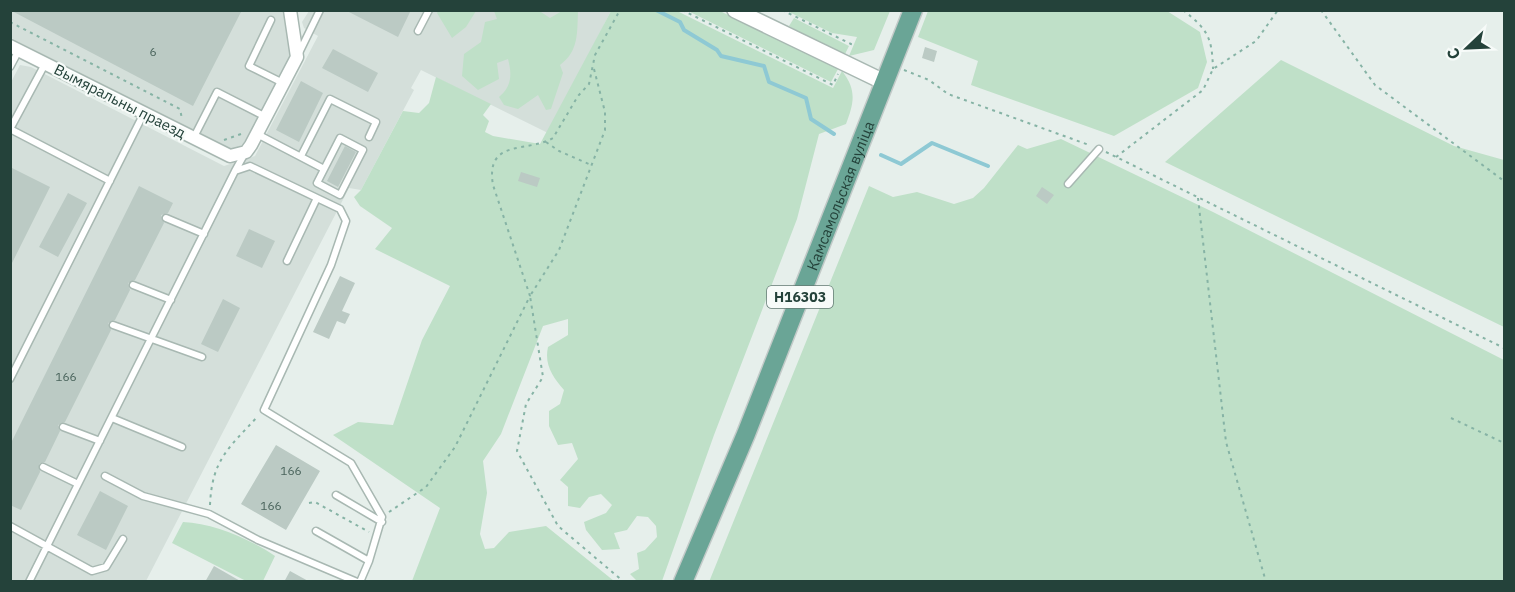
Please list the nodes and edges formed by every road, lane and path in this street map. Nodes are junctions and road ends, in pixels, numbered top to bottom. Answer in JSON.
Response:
{"nodes":[{"id":1,"x":290,"y":10,"type":"edge"},
{"id":2,"x":320,"y":10,"type":"edge"},
{"id":3,"x":429,"y":10,"type":"edge"},
{"id":4,"x":620,"y":10,"type":"edge"},
{"id":5,"x":682,"y":10,"type":"edge"},
{"id":6,"x":735,"y":10,"type":"edge"},
{"id":7,"x":782,"y":10,"type":"edge"},
{"id":8,"x":914,"y":10,"type":"edge"},
{"id":9,"x":1183,"y":10,"type":"edge"},
{"id":10,"x":1278,"y":10,"type":"edge"},
{"id":11,"x":1321,"y":10,"type":"edge"},
{"id":12,"x":271,"y":20,"type":"dead end"},
{"id":13,"x":10,"y":22,"type":"edge"},
{"id":14,"x":418,"y":31,"type":"dead end"},
{"id":15,"x":851,"y":44,"type":"dead end"},
{"id":16,"x":14,"y":48,"type":"edge"},
{"id":17,"x":297,"y":57,"type":"junction"},
{"id":18,"x":45,"y":64,"type":"junction"},
{"id":19,"x":10,"y":67,"type":"edge"},
{"id":20,"x":594,"y":68,"type":"junction"},
{"id":21,"x":1213,"y":69,"type":"junction"},
{"id":22,"x":888,"y":74,"type":"junction"},
{"id":23,"x":283,"y":83,"type":"junction"},
{"id":24,"x":832,"y":85,"type":"dead end"},
{"id":25,"x":144,"y":113,"type":"junction"},
{"id":26,"x":263,"y":115,"type":"junction"},
{"id":27,"x":10,"y":129,"type":"edge"},
{"id":28,"x":257,"y":134,"type":"junction"},
{"id":29,"x":195,"y":135,"type":"junction"},
{"id":30,"x":369,"y":137,"type":"dead end"},
{"id":31,"x":218,"y":142,"type":"dead end"},
{"id":32,"x":546,"y":142,"type":"junction"},
{"id":33,"x":1099,"y":149,"type":"junction"},
{"id":34,"x":239,"y":156,"type":"junction"},
{"id":35,"x":301,"y":156,"type":"junction"},
{"id":36,"x":1116,"y":157,"type":"junction"},
{"id":37,"x":591,"y":165,"type":"junction"},
{"id":38,"x":250,"y":166,"type":"junction"},
{"id":39,"x":324,"y":169,"type":"junction"},
{"id":40,"x":236,"y":171,"type":"junction"},
{"id":41,"x":110,"y":181,"type":"junction"},
{"id":42,"x":1504,"y":181,"type":"edge"},
{"id":43,"x":1068,"y":184,"type":"dead end"},
{"id":44,"x":317,"y":198,"type":"junction"},
{"id":45,"x":1198,"y":198,"type":"junction"},
{"id":46,"x":166,"y":218,"type":"dead end"},
{"id":47,"x":204,"y":234,"type":"junction"},
{"id":48,"x":286,"y":261,"type":"dead end"},
{"id":49,"x":133,"y":285,"type":"dead end"},
{"id":50,"x":530,"y":296,"type":"junction"},
{"id":51,"x":171,"y":300,"type":"junction"},
{"id":52,"x":113,"y":325,"type":"dead end"},
{"id":53,"x":151,"y":339,"type":"junction"},
{"id":54,"x":1504,"y":348,"type":"edge"},
{"id":55,"x":201,"y":357,"type":"dead end"},
{"id":56,"x":10,"y":379,"type":"edge"},
{"id":57,"x":264,"y":410,"type":"junction"},
{"id":58,"x":112,"y":418,"type":"junction"},
{"id":59,"x":1451,"y":418,"type":"dead end"},
{"id":60,"x":63,"y":427,"type":"dead end"},
{"id":61,"x":100,"y":441,"type":"junction"},
{"id":62,"x":1504,"y":443,"type":"edge"},
{"id":63,"x":182,"y":447,"type":"dead end"},
{"id":64,"x":43,"y":467,"type":"dead end"},
{"id":65,"x":105,"y":476,"type":"dead end"},
{"id":66,"x":78,"y":484,"type":"junction"},
{"id":67,"x":336,"y":495,"type":"dead end"},
{"id":68,"x":309,"y":503,"type":"dead end"},
{"id":69,"x":209,"y":514,"type":"junction"},
{"id":70,"x":382,"y":519,"type":"junction"},
{"id":71,"x":10,"y":526,"type":"edge"},
{"id":72,"x":316,"y":531,"type":"dead end"},
{"id":73,"x":377,"y":537,"type":"junction"},
{"id":74,"x":123,"y":539,"type":"dead end"},
{"id":75,"x":48,"y":545,"type":"junction"},
{"id":76,"x":369,"y":561,"type":"junction"},
{"id":77,"x":28,"y":582,"type":"edge"},
{"id":78,"x":358,"y":582,"type":"edge"},
{"id":79,"x":624,"y":582,"type":"edge"},
{"id":80,"x":683,"y":582,"type":"edge"},
{"id":81,"x":1266,"y":582,"type":"edge"}],
"edges":[{"from":1,"to":17,"type":"street"},
{"from":2,"to":17,"type":"lane"},
{"from":3,"to":14,"type":"lane"},
{"from":4,"to":20,"type":"path"},
{"from":5,"to":24,"type":"path"},
{"from":6,"to":22,"type":"street"},
{"from":7,"to":15,"type":"path"},
{"from":8,"to":22,"type":"main road","name":"Камсамольская вуліца","number":"Н16303"},
{"from":9,"to":21,"type":"path"},
{"from":10,"to":21,"type":"path"},
{"from":11,"to":42,"type":"path"},
{"from":12,"to":23,"type":"lane"},
{"from":13,"to":29,"type":"path"},
{"from":16,"to":18,"type":"street","name":"Вымяральны праезд"},
{"from":16,"to":19,"type":"lane"},
{"from":17,"to":23,"type":"street"},
{"from":18,"to":25,"type":"street","name":"Вымяральны праезд"},
{"from":18,"to":27,"type":"lane"},
{"from":20,"to":32,"type":"path"},
{"from":20,"to":37,"type":"path"},
{"from":21,"to":36,"type":"path"},
{"from":22,"to":33,"type":"path"},
{"from":22,"to":80,"type":"main road","name":"Камсамольская вуліца","number":"Н16303"},
{"from":23,"to":26,"type":"street"},
{"from":25,"to":29,"type":"street","name":"Вымяральны праезд"},
{"from":25,"to":41,"type":"lane"},
{"from":26,"to":28,"type":"street"},
{"from":26,"to":29,"type":"lane"},
{"from":26,"to":31,"type":"path"},
{"from":27,"to":41,"type":"lane"},
{"from":28,"to":34,"type":"street"},
{"from":28,"to":35,"type":"lane"},
{"from":29,"to":34,"type":"street","name":"Вымяральны праезд"},
{"from":30,"to":35,"type":"lane"},
{"from":32,"to":37,"type":"path"},
{"from":32,"to":50,"type":"path"},
{"from":33,"to":36,"type":"path"},
{"from":33,"to":43,"type":"lane"},
{"from":34,"to":38,"type":"lane"},
{"from":34,"to":40,"type":"lane"},
{"from":35,"to":39,"type":"lane"},
{"from":36,"to":45,"type":"path"},
{"from":37,"to":50,"type":"path"},
{"from":38,"to":40,"type":"lane"},
{"from":38,"to":44,"type":"lane"},
{"from":39,"to":39,"type":"lane"},
{"from":40,"to":47,"type":"lane"},
{"from":41,"to":56,"type":"lane"},
{"from":44,"to":48,"type":"lane"},
{"from":44,"to":57,"type":"lane"},
{"from":45,"to":54,"type":"path"},
{"from":45,"to":81,"type":"path"},
{"from":46,"to":47,"type":"lane"},
{"from":47,"to":51,"type":"lane"},
{"from":49,"to":51,"type":"lane"},
{"from":50,"to":70,"type":"path"},
{"from":50,"to":79,"type":"path"},
{"from":51,"to":53,"type":"lane"},
{"from":52,"to":53,"type":"lane"},
{"from":53,"to":55,"type":"lane"},
{"from":53,"to":58,"type":"lane"},
{"from":57,"to":69,"type":"path"},
{"from":57,"to":70,"type":"lane"},
{"from":58,"to":61,"type":"lane"},
{"from":58,"to":63,"type":"lane"},
{"from":59,"to":62,"type":"path"},
{"from":60,"to":61,"type":"lane"},
{"from":61,"to":66,"type":"lane"},
{"from":64,"to":66,"type":"lane"},
{"from":65,"to":69,"type":"lane"},
{"from":66,"to":75,"type":"lane"},
{"from":67,"to":70,"type":"lane"},
{"from":68,"to":73,"type":"path"},
{"from":69,"to":78,"type":"lane"},
{"from":70,"to":73,"type":"lane"},
{"from":71,"to":75,"type":"lane"},
{"from":72,"to":76,"type":"lane"},
{"from":73,"to":76,"type":"lane"},
{"from":74,"to":75,"type":"lane"},
{"from":75,"to":77,"type":"lane"},
{"from":76,"to":78,"type":"lane"}]}
